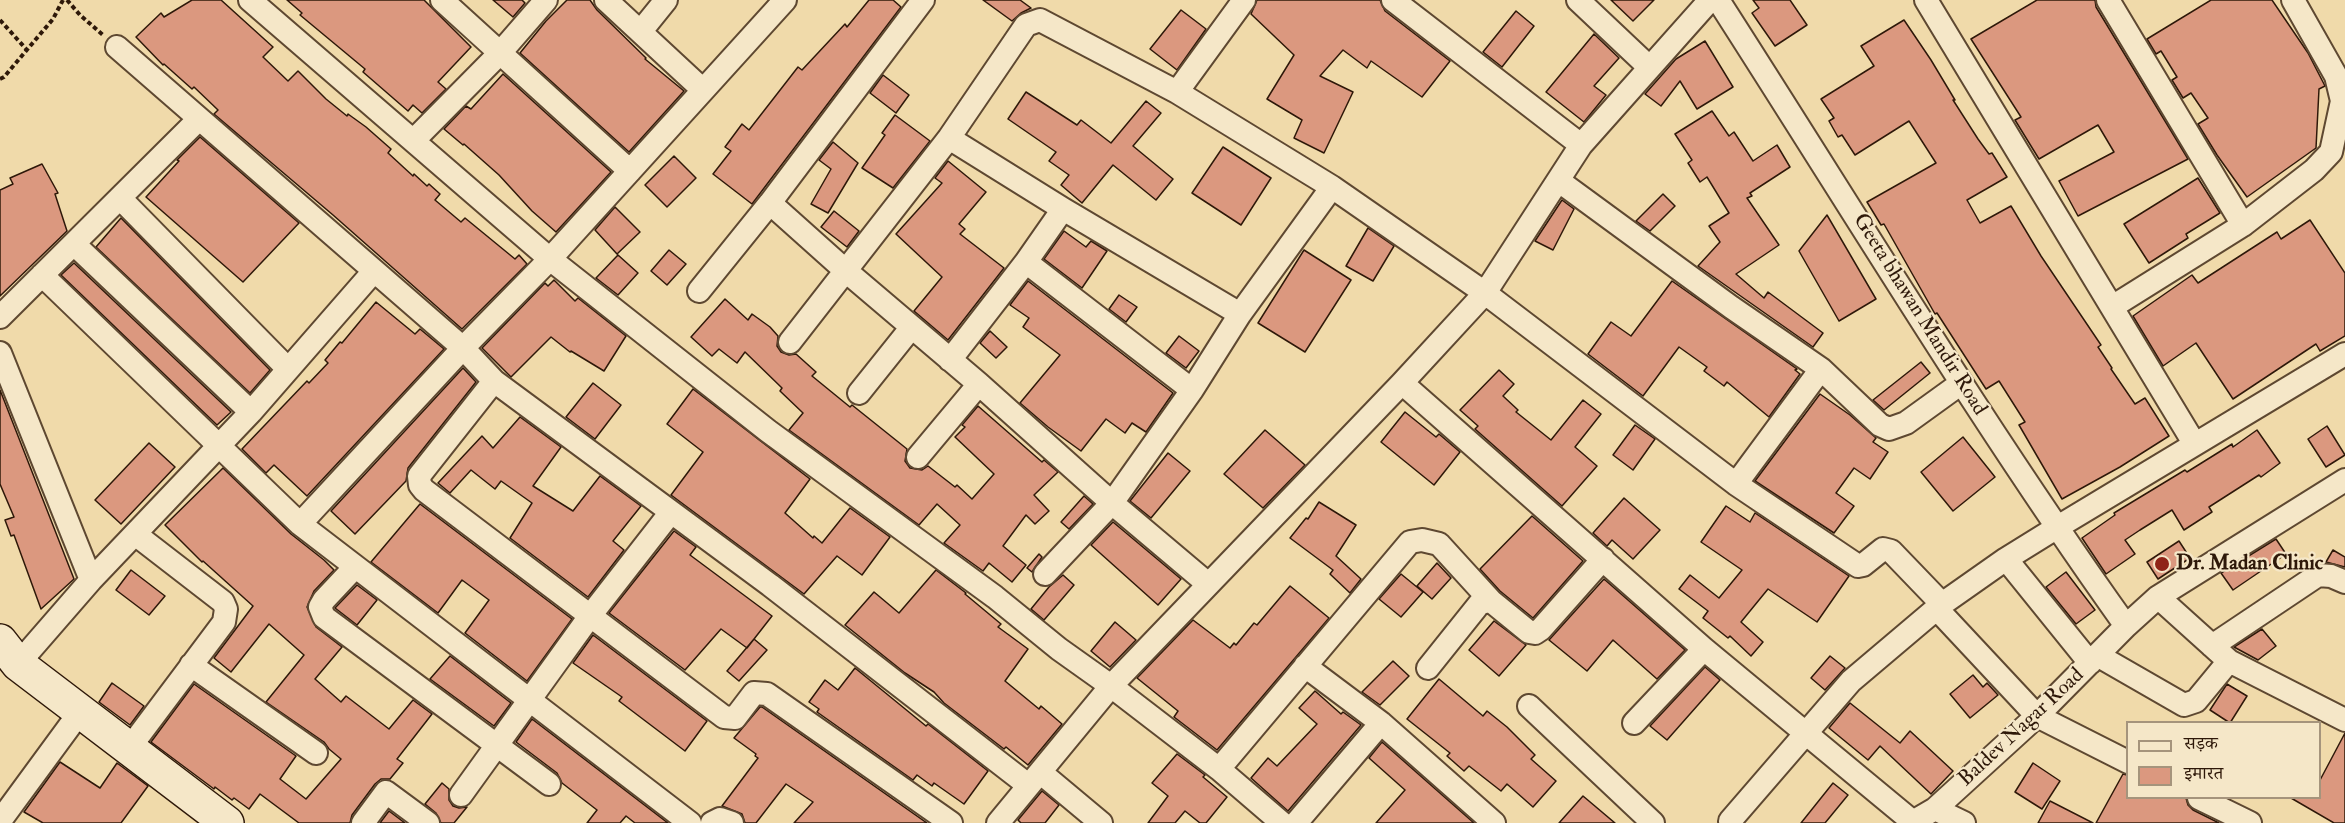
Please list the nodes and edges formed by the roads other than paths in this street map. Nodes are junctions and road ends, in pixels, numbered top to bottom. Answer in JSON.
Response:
{"nodes":[{"id":1,"x":250,"y":0,"type":"edge"},
{"id":2,"x":442,"y":0,"type":"edge"},
{"id":3,"x":546,"y":0,"type":"edge"},
{"id":4,"x":606,"y":0,"type":"edge"},
{"id":5,"x":666,"y":0,"type":"edge"},
{"id":6,"x":785,"y":0,"type":"edge"},
{"id":7,"x":923,"y":0,"type":"edge"},
{"id":8,"x":1245,"y":0,"type":"edge"},
{"id":9,"x":1393,"y":0,"type":"edge"},
{"id":10,"x":1578,"y":0,"type":"edge"},
{"id":11,"x":1710,"y":0,"type":"edge"},
{"id":12,"x":1718,"y":0,"type":"edge"},
{"id":13,"x":1926,"y":0,"type":"edge"},
{"id":14,"x":2109,"y":0,"type":"edge"},
{"id":15,"x":2293,"y":0,"type":"edge"},
{"id":16,"x":641,"y":31,"type":"junction"},
{"id":17,"x":117,"y":47,"type":"road end"},
{"id":18,"x":500,"y":53,"type":"junction"},
{"id":19,"x":1649,"y":67,"type":"junction"},
{"id":20,"x":703,"y":90,"type":"junction"},
{"id":21,"x":1177,"y":92,"type":"junction"},
{"id":22,"x":199,"y":119,"type":"junction"},
{"id":23,"x":949,"y":138,"type":"junction"},
{"id":24,"x":414,"y":140,"type":"junction"},
{"id":25,"x":1581,"y":146,"type":"junction"},
{"id":26,"x":630,"y":171,"type":"junction"},
{"id":27,"x":1559,"y":181,"type":"junction"},
{"id":28,"x":1332,"y":188,"type":"junction"},
{"id":29,"x":120,"y":198,"type":"junction"},
{"id":30,"x":770,"y":202,"type":"junction"},
{"id":31,"x":1063,"y":209,"type":"junction"},
{"id":32,"x":2243,"y":225,"type":"junction"},
{"id":33,"x":74,"y":244,"type":"junction"},
{"id":34,"x":550,"y":259,"type":"junction"},
{"id":35,"x":1026,"y":262,"type":"junction"},
{"id":36,"x":374,"y":271,"type":"junction"},
{"id":37,"x":846,"y":271,"type":"junction"},
{"id":38,"x":42,"y":275,"type":"junction"},
{"id":39,"x":699,"y":291,"type":"dead end"},
{"id":40,"x":1485,"y":293,"type":"junction"},
{"id":41,"x":2112,"y":308,"type":"junction"},
{"id":42,"x":1240,"y":314,"type":"junction"},
{"id":43,"x":0,"y":317,"type":"edge"},
{"id":44,"x":911,"y":328,"type":"junction"},
{"id":45,"x":789,"y":342,"type":"dead end"},
{"id":46,"x":463,"y":348,"type":"junction"},
{"id":47,"x":0,"y":353,"type":"edge"},
{"id":48,"x":2345,"y":354,"type":"edge"},
{"id":49,"x":950,"y":360,"type":"junction"},
{"id":50,"x":288,"y":369,"type":"junction"},
{"id":51,"x":1821,"y":369,"type":"junction"},
{"id":52,"x":494,"y":381,"type":"junction"},
{"id":53,"x":1402,"y":383,"type":"junction"},
{"id":54,"x":979,"y":384,"type":"junction"},
{"id":55,"x":1960,"y":384,"type":"junction"},
{"id":56,"x":1192,"y":390,"type":"junction"},
{"id":57,"x":859,"y":393,"type":"dead end"},
{"id":58,"x":252,"y":412,"type":"junction"},
{"id":59,"x":2194,"y":443,"type":"junction"},
{"id":60,"x":218,"y":445,"type":"junction"},
{"id":61,"x":918,"y":457,"type":"dead end"},
{"id":62,"x":2345,"y":480,"type":"edge"},
{"id":63,"x":1736,"y":484,"type":"junction"},
{"id":64,"x":1112,"y":503,"type":"junction"},
{"id":65,"x":671,"y":512,"type":"junction"},
{"id":66,"x":300,"y":524,"type":"junction"},
{"id":67,"x":2056,"y":528,"type":"junction"},
{"id":68,"x":135,"y":534,"type":"junction"},
{"id":69,"x":1603,"y":559,"type":"junction"},
{"id":70,"x":2006,"y":559,"type":"junction"},
{"id":71,"x":355,"y":567,"type":"junction"},
{"id":72,"x":1045,"y":574,"type":"dead end"},
{"id":73,"x":91,"y":580,"type":"junction"},
{"id":74,"x":2345,"y":582,"type":"edge"},
{"id":75,"x":1208,"y":584,"type":"junction"},
{"id":76,"x":2158,"y":597,"type":"junction"},
{"id":77,"x":1491,"y":601,"type":"junction"},
{"id":78,"x":1939,"y":606,"type":"junction"},
{"id":79,"x":590,"y":615,"type":"junction"},
{"id":80,"x":2126,"y":626,"type":"junction"},
{"id":81,"x":2212,"y":646,"type":"junction"},
{"id":82,"x":1704,"y":649,"type":"junction"},
{"id":83,"x":9,"y":652,"type":"edge"},
{"id":84,"x":2094,"y":659,"type":"junction"},
{"id":85,"x":2229,"y":662,"type":"junction"},
{"id":86,"x":191,"y":665,"type":"junction"},
{"id":87,"x":1305,"y":666,"type":"junction"},
{"id":88,"x":1428,"y":668,"type":"dead end"},
{"id":89,"x":1111,"y":686,"type":"junction"},
{"id":90,"x":530,"y":699,"type":"junction"},
{"id":91,"x":1529,"y":706,"type":"dead end"},
{"id":92,"x":80,"y":712,"type":"junction"},
{"id":93,"x":2037,"y":716,"type":"junction"},
{"id":94,"x":2345,"y":720,"type":"edge"},
{"id":95,"x":1381,"y":723,"type":"junction"},
{"id":96,"x":1634,"y":723,"type":"dead end"},
{"id":97,"x":1807,"y":733,"type":"junction"},
{"id":98,"x":496,"y":745,"type":"junction"},
{"id":99,"x":128,"y":750,"type":"junction"},
{"id":100,"x":316,"y":753,"type":"dead end"},
{"id":101,"x":2126,"y":761,"type":"edge"},
{"id":102,"x":1219,"y":769,"type":"junction"},
{"id":103,"x":1034,"y":778,"type":"junction"},
{"id":104,"x":549,"y":784,"type":"dead end"},
{"id":105,"x":461,"y":795,"type":"dead end"},
{"id":106,"x":2201,"y":799,"type":"edge"},
{"id":107,"x":1935,"y":809,"type":"junction"},
{"id":108,"x":7,"y":820,"type":"edge"},
{"id":109,"x":1730,"y":820,"type":"dead end"},
{"id":110,"x":1486,"y":821,"type":"edge"},
{"id":111,"x":1912,"y":822,"type":"edge"},
{"id":112,"x":227,"y":823,"type":"edge"},
{"id":113,"x":363,"y":823,"type":"edge"},
{"id":114,"x":428,"y":823,"type":"edge"},
{"id":115,"x":690,"y":823,"type":"edge"},
{"id":116,"x":712,"y":823,"type":"edge"},
{"id":117,"x":732,"y":823,"type":"edge"},
{"id":118,"x":951,"y":823,"type":"edge"},
{"id":119,"x":998,"y":823,"type":"edge"},
{"id":120,"x":1101,"y":823,"type":"edge"},
{"id":121,"x":1282,"y":823,"type":"edge"},
{"id":122,"x":1296,"y":823,"type":"edge"},
{"id":123,"x":1653,"y":823,"type":"edge"},
{"id":124,"x":1964,"y":823,"type":"edge"},
{"id":125,"x":2250,"y":823,"type":"edge"}],
"edges":[{"from":1,"to":24,"type":"street"},
{"from":2,"to":18,"type":"street"},
{"from":3,"to":18,"type":"street"},
{"from":4,"to":16,"type":"street"},
{"from":5,"to":16,"type":"street"},
{"from":6,"to":20,"type":"street"},
{"from":7,"to":30,"type":"street"},
{"from":8,"to":21,"type":"street"},
{"from":9,"to":25,"type":"street"},
{"from":10,"to":19,"type":"street"},
{"from":11,"to":19,"type":"street"},
{"from":12,"to":55,"type":"street","name":"Geeta bhawan Mandir Road"},
{"from":13,"to":41,"type":"street"},
{"from":14,"to":32,"type":"street"},
{"from":15,"to":32,"type":"street"},
{"from":16,"to":20,"type":"street"},
{"from":17,"to":22,"type":"street"},
{"from":18,"to":24,"type":"street"},
{"from":18,"to":26,"type":"street"},
{"from":19,"to":25,"type":"street"},
{"from":20,"to":26,"type":"street"},
{"from":21,"to":23,"type":"street"},
{"from":21,"to":28,"type":"street"},
{"from":22,"to":29,"type":"street"},
{"from":22,"to":36,"type":"street"},
{"from":23,"to":31,"type":"street"},
{"from":23,"to":37,"type":"street"},
{"from":24,"to":34,"type":"street"},
{"from":25,"to":27,"type":"street"},
{"from":26,"to":34,"type":"street"},
{"from":27,"to":40,"type":"street"},
{"from":27,"to":51,"type":"street"},
{"from":28,"to":40,"type":"street"},
{"from":28,"to":42,"type":"street"},
{"from":29,"to":33,"type":"street"},
{"from":29,"to":50,"type":"street"},
{"from":30,"to":37,"type":"street"},
{"from":30,"to":39,"type":"street"},
{"from":31,"to":35,"type":"street"},
{"from":31,"to":42,"type":"street"},
{"from":32,"to":41,"type":"street"},
{"from":33,"to":38,"type":"street"},
{"from":33,"to":58,"type":"street"},
{"from":34,"to":46,"type":"street"},
{"from":34,"to":89,"type":"street"},
{"from":35,"to":49,"type":"street"},
{"from":35,"to":56,"type":"street"},
{"from":36,"to":46,"type":"street"},
{"from":36,"to":50,"type":"street"},
{"from":37,"to":44,"type":"street"},
{"from":37,"to":45,"type":"street"},
{"from":38,"to":43,"type":"street"},
{"from":38,"to":60,"type":"street"},
{"from":40,"to":53,"type":"street"},
{"from":40,"to":63,"type":"street"},
{"from":41,"to":59,"type":"street"},
{"from":42,"to":56,"type":"street"},
{"from":44,"to":49,"type":"street"},
{"from":44,"to":57,"type":"street"},
{"from":46,"to":52,"type":"street"},
{"from":46,"to":66,"type":"street"},
{"from":47,"to":73,"type":"street"},
{"from":48,"to":59,"type":"street"},
{"from":49,"to":54,"type":"street"},
{"from":50,"to":58,"type":"street"},
{"from":51,"to":55,"type":"street"},
{"from":51,"to":63,"type":"street"},
{"from":52,"to":65,"type":"street"},
{"from":52,"to":79,"type":"street"},
{"from":53,"to":69,"type":"street"},
{"from":53,"to":75,"type":"street"},
{"from":54,"to":61,"type":"street"},
{"from":54,"to":64,"type":"street"},
{"from":55,"to":67,"type":"street","name":"Geeta bhawan Mandir Road"},
{"from":56,"to":64,"type":"street"},
{"from":58,"to":60,"type":"street"},
{"from":59,"to":67,"type":"street"},
{"from":60,"to":66,"type":"street"},
{"from":60,"to":68,"type":"street"},
{"from":62,"to":76,"type":"street","name":"Baldev Nagar Road"},
{"from":63,"to":78,"type":"street"},
{"from":64,"to":72,"type":"street"},
{"from":64,"to":75,"type":"street"},
{"from":65,"to":79,"type":"street"},
{"from":65,"to":103,"type":"street"},
{"from":66,"to":71,"type":"street"},
{"from":67,"to":70,"type":"street"},
{"from":67,"to":80,"type":"street","name":"Geeta bhawan Mandir Road"},
{"from":68,"to":73,"type":"street"},
{"from":68,"to":86,"type":"street"},
{"from":69,"to":77,"type":"street"},
{"from":69,"to":82,"type":"street"},
{"from":70,"to":78,"type":"street"},
{"from":70,"to":84,"type":"street"},
{"from":71,"to":90,"type":"street"},
{"from":71,"to":98,"type":"street"},
{"from":73,"to":83,"type":"street"},
{"from":74,"to":81,"type":"street"},
{"from":75,"to":89,"type":"street"},
{"from":76,"to":80,"type":"street","name":"Baldev Nagar Road"},
{"from":76,"to":81,"type":"street"},
{"from":77,"to":87,"type":"street"},
{"from":77,"to":88,"type":"street"},
{"from":78,"to":93,"type":"street"},
{"from":78,"to":97,"type":"street"},
{"from":79,"to":90,"type":"street"},
{"from":79,"to":118,"type":"street"},
{"from":80,"to":84,"type":"street","name":"Baldev Nagar Road"},
{"from":81,"to":85,"type":"street"},
{"from":82,"to":96,"type":"street"},
{"from":82,"to":97,"type":"street"},
{"from":83,"to":92,"type":"street"},
{"from":84,"to":85,"type":"street"},
{"from":84,"to":93,"type":"street","name":"Baldev Nagar Road"},
{"from":85,"to":94,"type":"street"},
{"from":86,"to":99,"type":"street"},
{"from":86,"to":100,"type":"street"},
{"from":87,"to":95,"type":"street"},
{"from":87,"to":102,"type":"street"},
{"from":89,"to":102,"type":"street"},
{"from":89,"to":103,"type":"street"},
{"from":90,"to":98,"type":"street"},
{"from":90,"to":115,"type":"street"},
{"from":91,"to":123,"type":"street"},
{"from":92,"to":99,"type":"street"},
{"from":92,"to":108,"type":"street"},
{"from":93,"to":101,"type":"street"},
{"from":93,"to":107,"type":"street","name":"Baldev Nagar Road"},
{"from":95,"to":110,"type":"street"},
{"from":95,"to":122,"type":"street"},
{"from":97,"to":109,"type":"street"},
{"from":97,"to":111,"type":"street"},
{"from":98,"to":104,"type":"street"},
{"from":98,"to":105,"type":"street"},
{"from":99,"to":112,"type":"street"},
{"from":102,"to":121,"type":"street"},
{"from":103,"to":119,"type":"street"},
{"from":103,"to":120,"type":"street"},
{"from":106,"to":125,"type":"street"},
{"from":107,"to":111,"type":"street","name":"Baldev Nagar Road"},
{"from":107,"to":124,"type":"street"},
{"from":113,"to":114,"type":"street"},
{"from":116,"to":117,"type":"street"}]}
